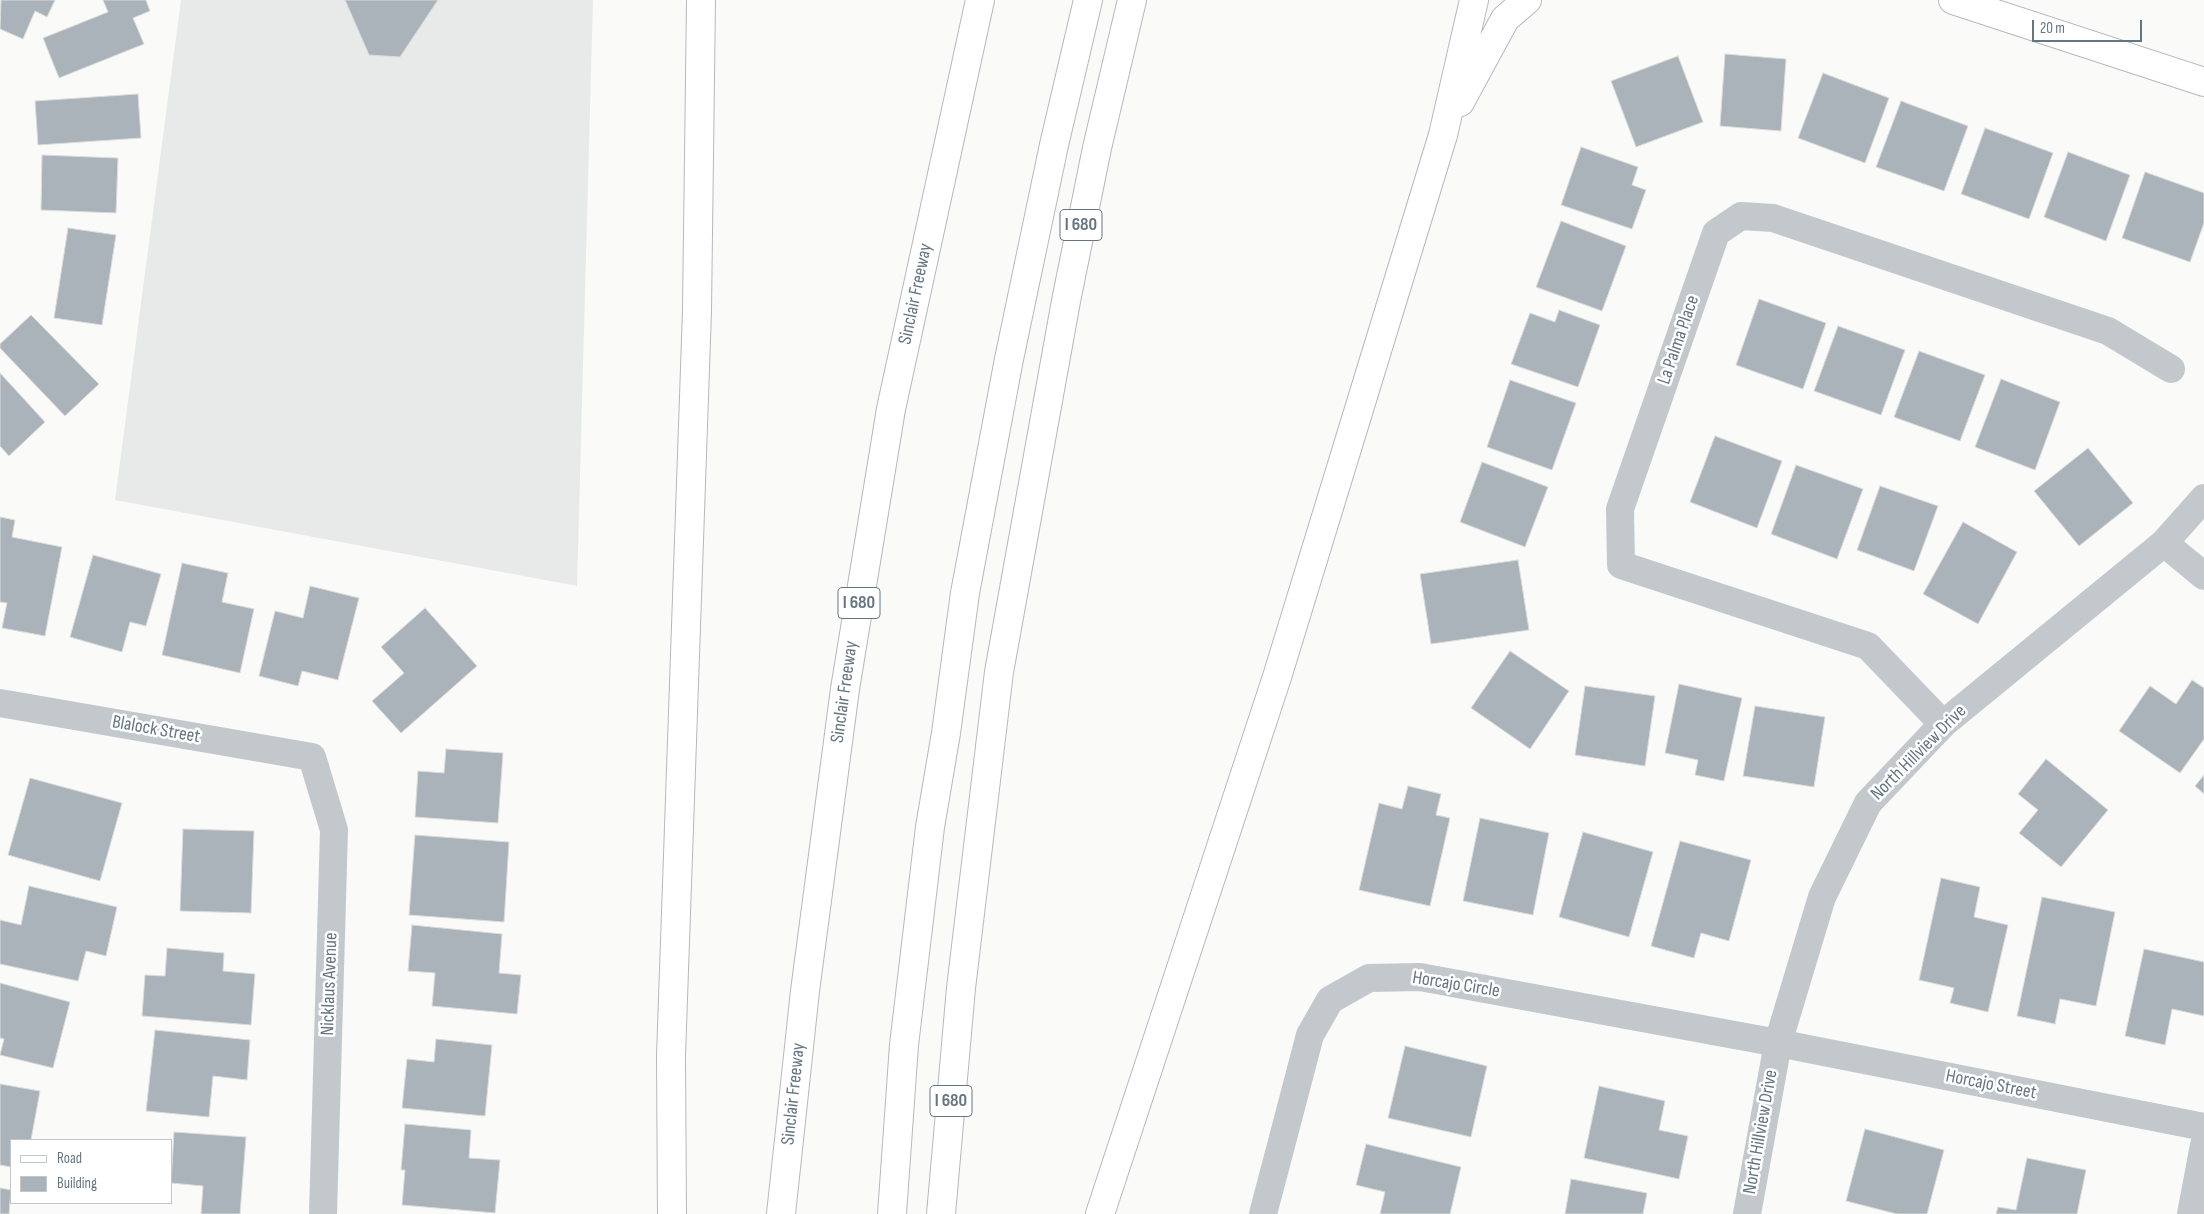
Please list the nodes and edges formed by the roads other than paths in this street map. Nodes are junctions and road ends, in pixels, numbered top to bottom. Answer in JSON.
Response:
{"nodes":[{"id":1,"x":702,"y":0,"type":"edge"},
{"id":2,"x":980,"y":0,"type":"edge"},
{"id":3,"x":1088,"y":0,"type":"edge"},
{"id":4,"x":1132,"y":0,"type":"edge"},
{"id":5,"x":1474,"y":0,"type":"edge"},
{"id":6,"x":1527,"y":0,"type":"edge"},
{"id":7,"x":1953,"y":0,"type":"edge"},
{"id":8,"x":2204,"y":82,"type":"edge"},
{"id":9,"x":1443,"y":134,"type":"junction"},
{"id":10,"x":2171,"y":368,"type":"dead end"},
{"id":11,"x":2204,"y":498,"type":"edge"},
{"id":12,"x":2164,"y":543,"type":"junction"},
{"id":13,"x":2204,"y":576,"type":"edge"},
{"id":14,"x":0,"y":703,"type":"edge"},
{"id":15,"x":1943,"y":724,"type":"junction"},
{"id":16,"x":312,"y":757,"type":"joint"},
{"id":17,"x":1778,"y":1043,"type":"junction"},
{"id":18,"x":2204,"y":1127,"type":"edge"},
{"id":19,"x":2204,"y":1145,"type":"edge"},
{"id":20,"x":323,"y":1214,"type":"edge"},
{"id":21,"x":672,"y":1214,"type":"edge"},
{"id":22,"x":781,"y":1214,"type":"edge"},
{"id":23,"x":892,"y":1214,"type":"edge"},
{"id":24,"x":941,"y":1214,"type":"edge"},
{"id":25,"x":1100,"y":1214,"type":"edge"},
{"id":26,"x":1263,"y":1214,"type":"edge"},
{"id":27,"x":1746,"y":1214,"type":"edge"},
{"id":28,"x":2191,"y":1214,"type":"edge"}],
"edges":[{"from":1,"to":21,"type":"main road"},
{"from":2,"to":22,"type":"main road","name":"Sinclair Freeway","number":"I 680"},
{"from":3,"to":23,"type":"main road","number":"I 680"},
{"from":4,"to":24,"type":"main road","number":"I 680"},
{"from":5,"to":9,"type":"main road"},
{"from":6,"to":9,"type":"main road"},
{"from":7,"to":8,"type":"main road"},
{"from":9,"to":25,"type":"main road"},
{"from":10,"to":15,"type":"street","name":"La Palma Place"},
{"from":11,"to":12,"type":"street","name":"North Hillview Drive"},
{"from":12,"to":13,"type":"street"},
{"from":12,"to":15,"type":"street","name":"North Hillview Drive"},
{"from":14,"to":16,"type":"street","name":"Blalock Street"},
{"from":15,"to":17,"type":"street","name":"North Hillview Drive"},
{"from":16,"to":20,"type":"street","name":"Nicklaus Avenue"},
{"from":17,"to":18,"type":"street","name":"Horcajo Street"},
{"from":17,"to":26,"type":"street","name":"Horcajo Circle"},
{"from":17,"to":27,"type":"street","name":"North Hillview Drive"},
{"from":19,"to":28,"type":"street"}]}
